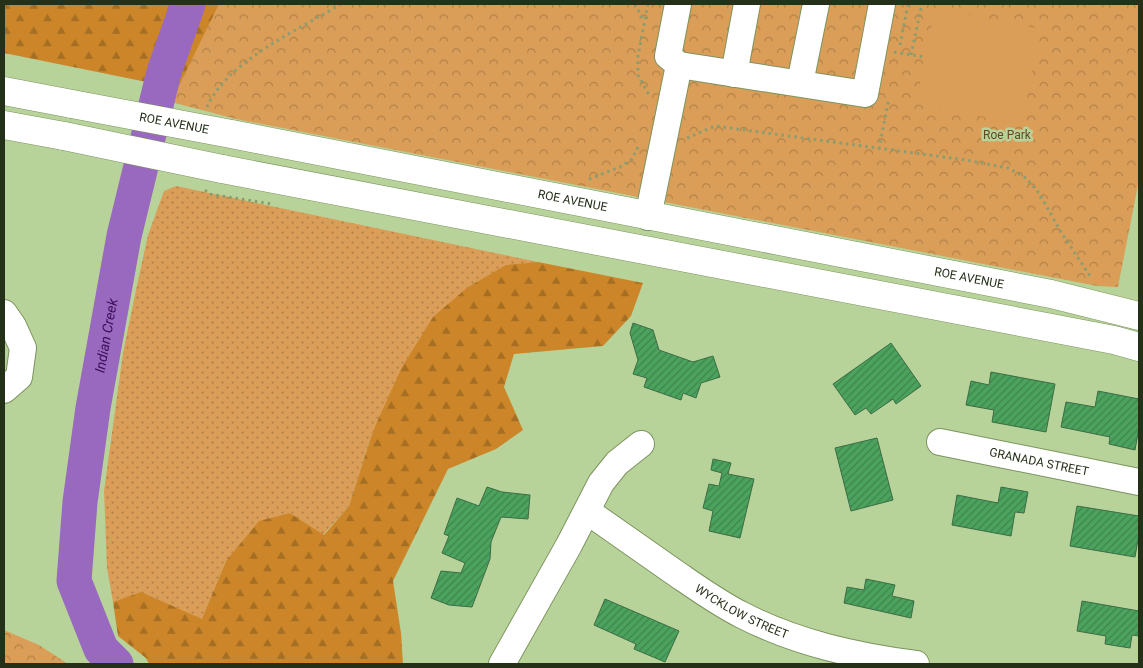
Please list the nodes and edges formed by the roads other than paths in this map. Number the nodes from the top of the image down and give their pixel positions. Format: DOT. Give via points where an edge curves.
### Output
graph roads {
  1 [pos="678,4"];
  2 [pos="746,4"];
  3 [pos="816,4"];
  4 [pos="882,4"];
  5 [pos="679,65"];
  6 [pos="734,74"];
  7 [pos="800,83"];
  8 [pos="4,91"];
  9 [pos="4,125"];
  10 [pos="648,216"];
  11 [pos="634,248"];
  12 [pos="4,313"];
  13 [pos="1139,316"];
  14 [pos="1139,347"];
  15 [pos="4,390"];
  16 [pos="940,442"];
  17 [pos="641,444"];
  18 [pos="1139,482"];
  19 [pos="587,511"];
  20 [pos="502,664"];
  21 [pos="916,664"];
  1 -- 5 [label="street" via="668,56"];
  2 -- 6 [label="street"];
  3 -- 7 [label="street"];
  4 -- 7 [label="street" via="865,94"];
  5 -- 6 [label="street"];
  5 -- 10 [label="street"];
  6 -- 7 [label="street"];
  8 -- 10 [label="main road, ROE AVENUE, bridge"];
  9 -- 11 [label="main road, bridge"];
  10 -- 11 [label="main road"];
  10 -- 13 [label="main road, ROE AVENUE" via="1050,294"];
  11 -- 14 [label="main road"];
  12 -- 15 [label="street" via="23,348 19,376"];
  16 -- 18 [label="street, GRANADA STREET"];
  17 -- 19 [label="street" via="617,463 601,482"];
  19 -- 20 [label="street"];
  19 -- 21 [label="street, WYCKLOW STREET" via="742,615 781,633 824,647"];
}
